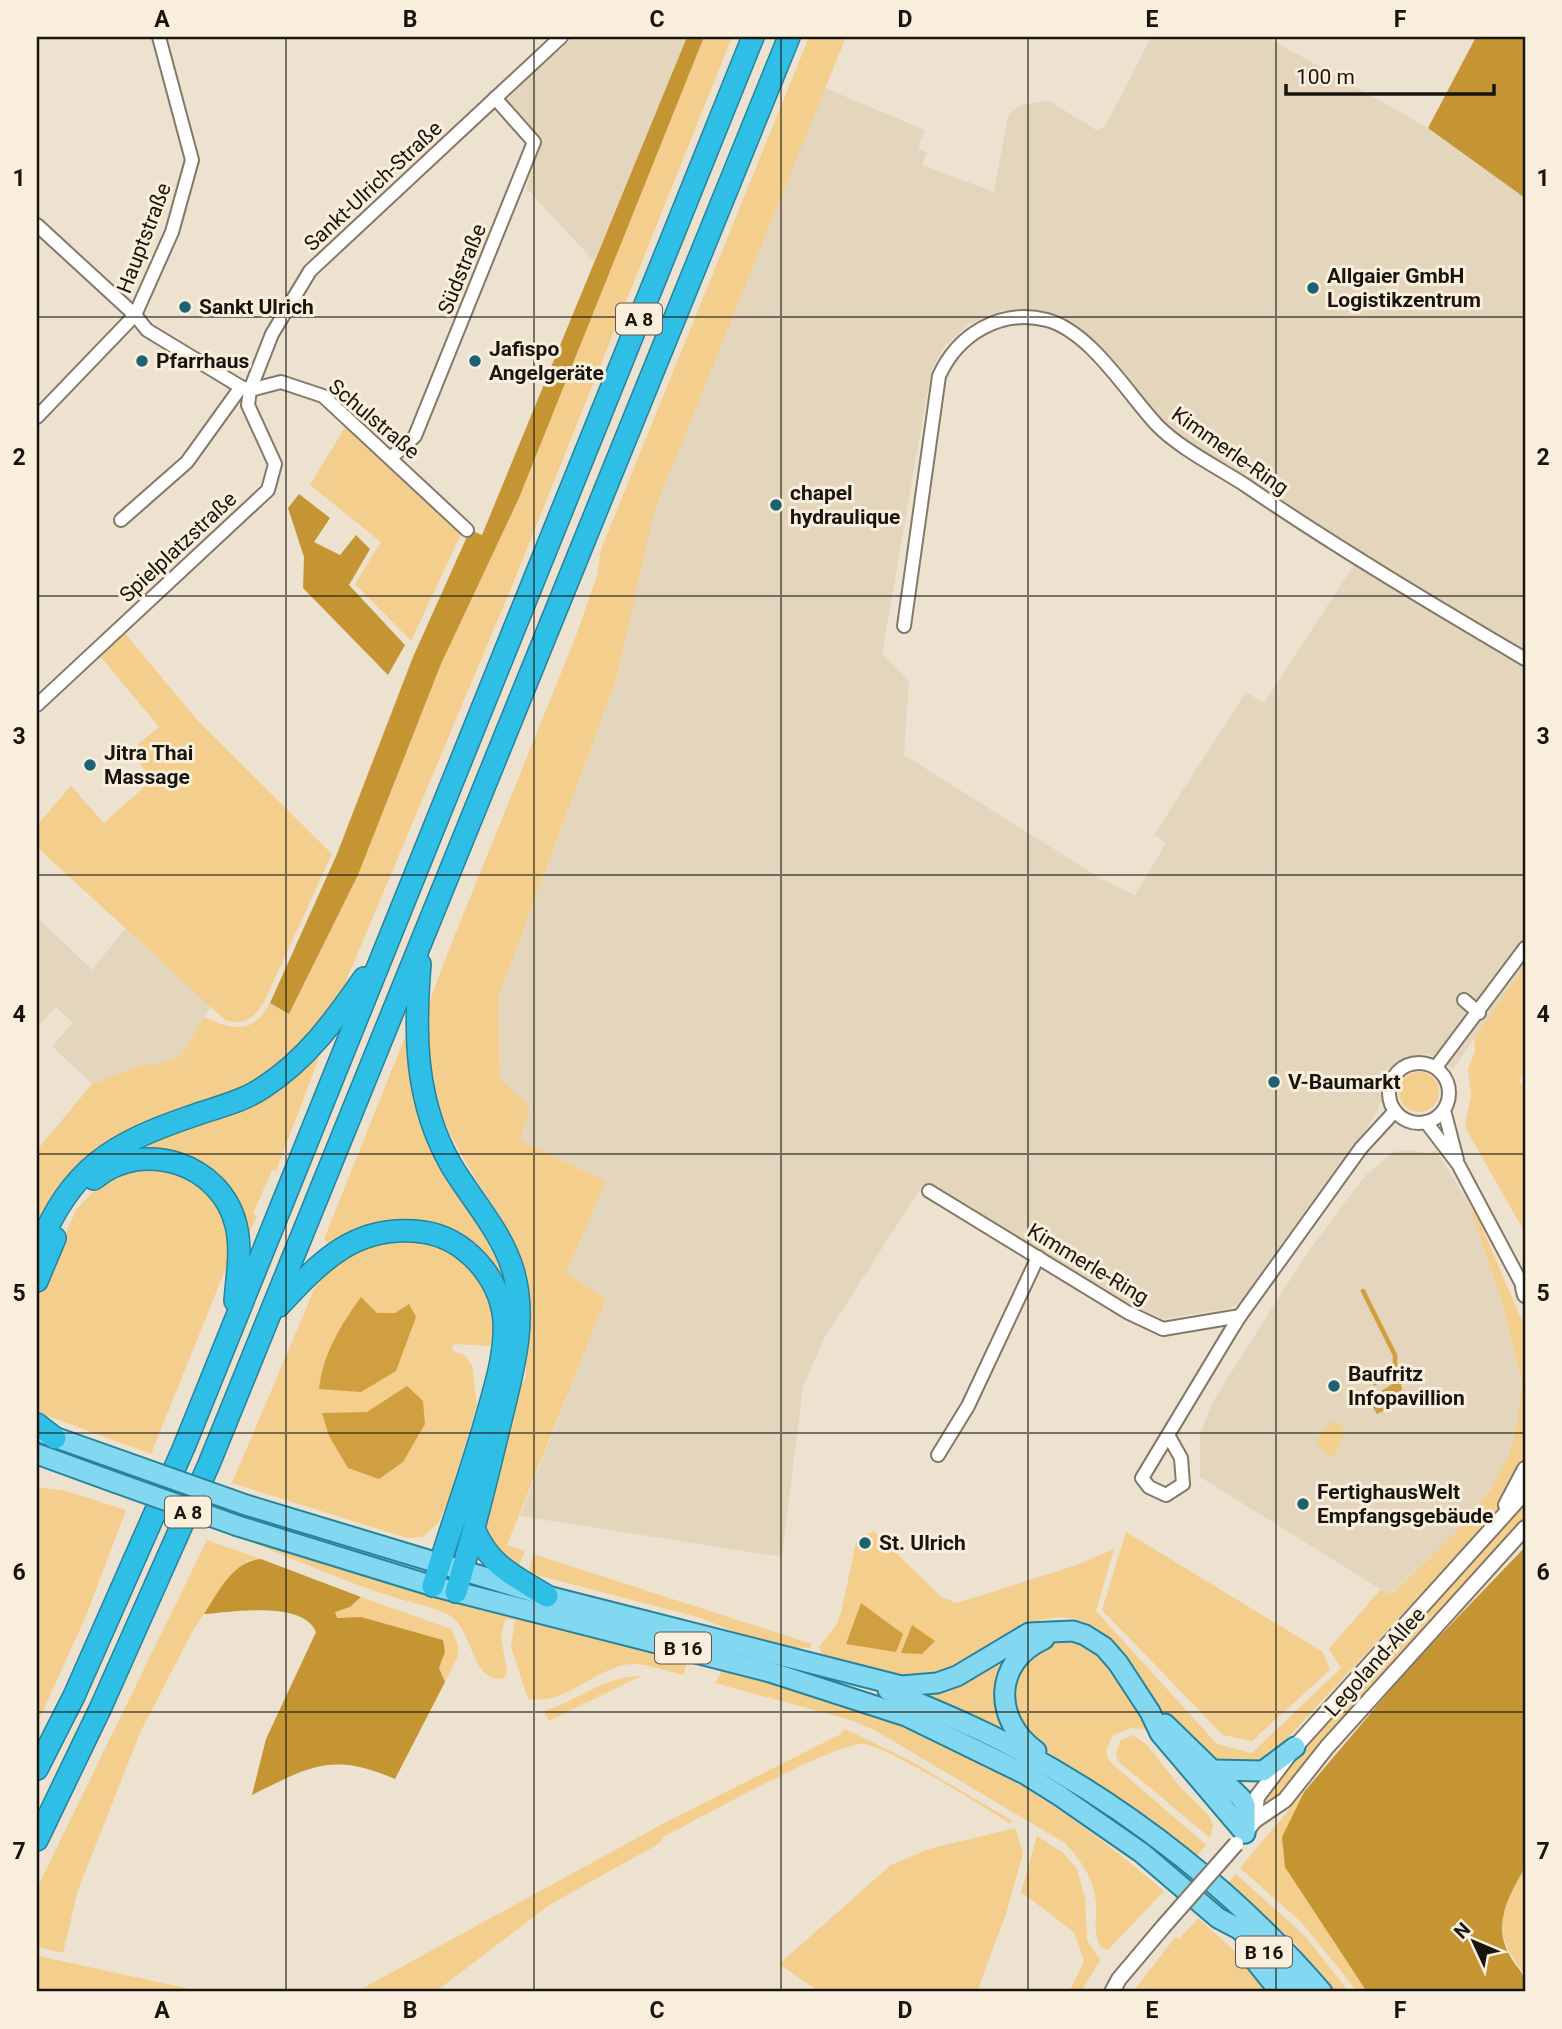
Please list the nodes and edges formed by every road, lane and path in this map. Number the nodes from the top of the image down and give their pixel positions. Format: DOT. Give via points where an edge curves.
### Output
graph roads {
  1 [pos="159,37"];
  2 [pos="561,37"];
  3 [pos="753,37"];
  4 [pos="789,37"];
  5 [pos="495,98"];
  6 [pos="37,225"];
  7 [pos="135,315"];
  8 [pos="245,389"];
  9 [pos="37,417"];
  10 [pos="392,457"];
  11 [pos="121,520"];
  12 [pos="467,530"];
  13 [pos="904,626"];
  14 [pos="1525,659"];
  15 [pos="37,705"];
  16 [pos="422,942"];
  17 [pos="386,946"];
  18 [pos="1525,948"];
  19 [pos="1464,1000"];
  20 [pos="1479,1013"];
  21 [pos="1436,1067"];
  22 [pos="1444,1110"];
  23 [pos="1395,1111"];
  24 [pos="1426,1122"];
  25 [pos="1458,1164"];
  26 [pos="929,1191"];
  27 [pos="37,1251"];
  28 [pos="1038,1257"];
  29 [pos="37,1281"];
  30 [pos="1525,1290"];
  31 [pos="271,1314"];
  32 [pos="1240,1316"];
  33 [pos="234,1320"];
  34 [pos="37,1424"];
  35 [pos="46,1434"];
  36 [pos="1168,1435"];
  37 [pos="37,1454"];
  38 [pos="938,1455"];
  39 [pos="1525,1469"];
  40 [pos="1525,1492"];
  41 [pos="1525,1528"];
  42 [pos="475,1531"];
  43 [pos="1489,1533"];
  44 [pos="439,1566"];
  45 [pos="459,1582"];
  46 [pos="433,1586"];
  47 [pos="547,1597"];
  48 [pos="1060,1631"];
  49 [pos="846,1673"];
  50 [pos="1150,1712"];
  51 [pos="1295,1747"];
  52 [pos="37,1769"];
  53 [pos="1214,1770"];
  54 [pos="1062,1775"];
  55 [pos="1245,1833"];
  56 [pos="37,1840"];
  57 [pos="1218,1918"];
  58 [pos="1112,1992"];
  59 [pos="1280,1992"];
  60 [pos="1305,1992"];
  61 [pos="1322,1992"];
  1 -- 7 [label="street, Hauptstraße" via="192,160 172,232"];
  2 -- 5 [label="street, Sankt-Ulrich-Straße"];
  3 -- 17 [label="highway, A 8"];
  4 -- 16 [label="highway, A 8"];
  5 -- 8 [label="street, Sankt-Ulrich-Straße" via="310,271"];
  5 -- 10 [label="street, Südstraße" via="534,142 415,436"];
  6 -- 7 [label="street"];
  7 -- 8 [label="street" via="147,330"];
  7 -- 9 [label="street, Hauptstraße"];
  8 -- 10 [label="street, Schulstraße" via="281,382 323,396"];
  8 -- 11 [label="street, Sankt-Ulrich-Straße" via="187,462"];
  8 -- 15 [label="street, Spielplatzstraße" via="275,464 268,490"];
  10 -- 12 [label="street, Schulstraße"];
  13 -- 14 [label="street, Kimmerle-Ring" via="939,376 957,346 976,331 999,321 1035,318 1064,327 1082,339 1160,428 1342,551"];
  16 -- 31 [label="highway, A 8"];
  16 -- 42 [label="highway" via="415,1040 425,1103 451,1164 502,1245 518,1295 518,1344"];
  17 -- 27 [label="highway" via="321,1040 295,1064 238,1101 145,1132 103,1156 71,1188"];
  17 -- 33 [label="highway, A 8"];
  18 -- 20 [label="street"];
  19 -- 20 [label="street"];
  20 -- 21 [label="street"];
  21 -- 22 [label="street" via="1450,1092"];
  21 -- 23 [label="street" via="1411,1063 1395,1073 1389,1092"];
  22 -- 24 [label="street"];
  22 -- 25 [label="street"];
  23 -- 24 [label="street" via="1409,1121"];
  23 -- 32 [label="street" via="1361,1148"];
  24 -- 25 [label="street"];
  25 -- 30 [label="street"];
  26 -- 28 [label="street, Kimmerle-Ring"];
  28 -- 32 [label="street, Kimmerle-Ring" via="1163,1329"];
  28 -- 38 [label="street" via="968,1406"];
  29 -- 33 [label="highway" via="74,1201 87,1185 130,1160 160,1159 193,1169 230,1208 239,1248"];
  31 -- 44 [label="highway" via="345,1245 388,1230 430,1233 452,1242 481,1266 500,1300 503,1344 474,1459"];
  31 -- 56 [label="highway, A 8" via="156,1585"];
  32 -- 36 [label="street"];
  33 -- 52 [label="highway, A 8" via="117,1603"];
  34 -- 35 [label="highway"];
  35 -- 44 [label="main road, B 16, bridge" via="246,1505"];
  36 -- 36 [label="street" via="1185,1473 1183,1484 1166,1495 1142,1478"];
  37 -- 46 [label="main road, B 16, bridge" via="238,1526"];
  39 -- 43 [label="street"];
  40 -- 43 [label="street, Legoland-Allee"];
  41 -- 55 [label="street, Legoland-Allee" via="1327,1747 1285,1800"];
  42 -- 45 [label="highway"];
  42 -- 47 [label="highway" via="497,1565"];
  43 -- 51 [label="street, Legoland-Allee"];
  44 -- 45 [label="main road, B 16"];
  44 -- 46 [label="highway"];
  45 -- 46 [label="main road, B 16"];
  45 -- 47 [label="main road, B 16"];
  45 -- 57 [label="main road, B 16" via="856,1697 906,1716 1014,1768 1060,1796 1142,1853"];
  47 -- 49 [label="main road, B 16"];
  48 -- 49 [label="main road" via="1029,1633 937,1684 901,1686"];
  48 -- 50 [label="main road" via="1085,1635 1104,1647"];
  48 -- 54 [label="main road" via="1035,1643 1013,1662 1003,1695 1019,1737"];
  49 -- 54 [label="main road, B 16" via="1018,1749"];
  50 -- 53 [label="main road"];
  50 -- 55 [label="main road" via="1160,1733"];
  51 -- 53 [label="main road" via="1263,1771"];
  51 -- 55 [label="street, Legoland-Allee" via="1257,1797"];
  53 -- 55 [label="main road" via="1242,1799"];
  54 -- 61 [label="main road, B 16" via="1150,1833 1215,1885 1292,1956"];
  55 -- 58 [label="street, bridge"];
  57 -- 59 [label="main road"];
  57 -- 60 [label="main road, B 16" via="1239,1929"];
}
